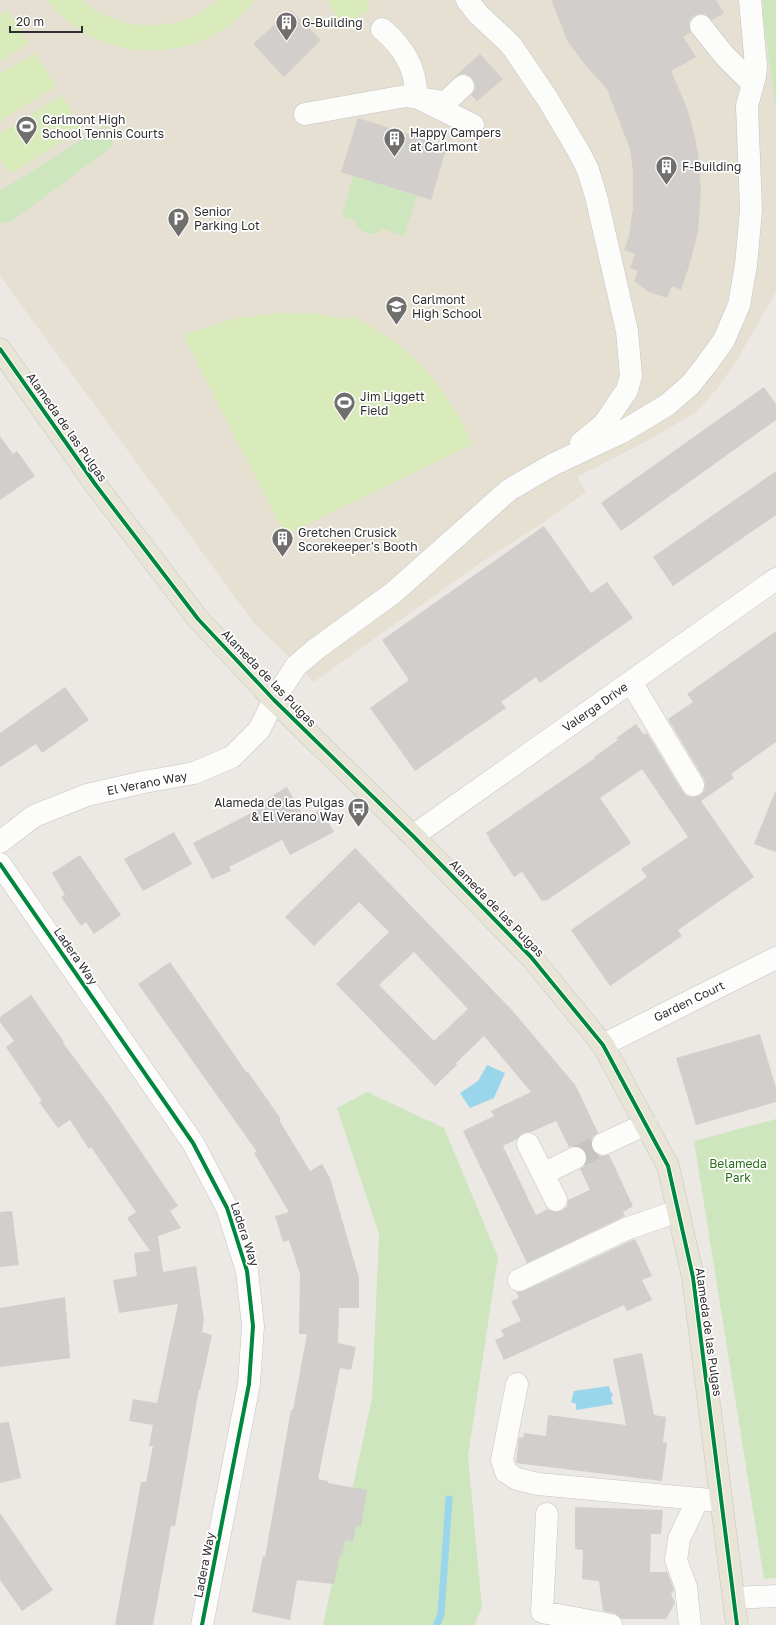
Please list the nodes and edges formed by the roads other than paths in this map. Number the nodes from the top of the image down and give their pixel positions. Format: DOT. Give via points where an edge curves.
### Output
graph roads {
  1 [pos="467,0"];
  2 [pos="750,0"];
  3 [pos="701,26"];
  4 [pos="382,29"];
  5 [pos="752,83"];
  6 [pos="463,86"];
  7 [pos="416,96"];
  8 [pos="305,114"];
  9 [pos="473,125"];
  10 [pos="0,349"];
  11 [pos="552,465"];
  12 [pos="776,578"];
  13 [pos="631,682"];
  14 [pos="274,700"];
  15 [pos="693,785"];
  16 [pos="413,836"];
  17 [pos="0,842"];
  18 [pos="0,864"];
  19 [pos="776,958"];
  20 [pos="603,1045"];
  21 [pos="646,1124"];
  22 [pos="528,1144"];
  23 [pos="603,1144"];
  24 [pos="575,1158"];
  25 [pos="543,1174"];
  26 [pos="556,1200"];
  27 [pos="678,1211"];
  28 [pos="519,1280"];
  29 [pos="517,1384"];
  30 [pos="698,1499"];
  31 [pos="721,1501"];
  32 [pos="547,1514"];
  33 [pos="776,1596"];
  34 [pos="734,1598"];
  35 [pos="202,1625"];
  36 [pos="611,1625"];
  37 [pos="690,1625"];
  38 [pos="737,1625"];
  1 -- 11 [label="street" via="520,57 582,156 596,196 627,331 631,366 628,390 604,424"];
  2 -- 5 [label="street" via="756,66"];
  3 -- 5 [label="street" via="730,62"];
  4 -- 7 [label="street" via="402,50 411,66"];
  5 -- 11 [label="street" via="746,123 751,194 750,229 742,294 730,327 706,365 674,400 618,434"];
  6 -- 7 [label="street" via="443,102"];
  7 -- 8 [label="street"];
  7 -- 9 [label="street"];
  10 -- 14 [label="main road, Alameda de las Pulgas" via="95,484 198,619"];
  11 -- 14 [label="street, El Verano Way" via="509,490 393,593 316,649 296,666"];
  12 -- 13 [label="street, Valerga Drive"];
  13 -- 15 [label="street"];
  13 -- 16 [label="street, Valerga Drive"];
  14 -- 16 [label="main road, Alameda de las Pulgas"];
  14 -- 17 [label="street, El Verano Way" via="259,730 232,757 194,773 87,795 34,816"];
  16 -- 20 [label="main road, Alameda de las Pulgas" via="531,957"];
  18 -- 35 [label="street, Ladera Way" via="193,1143 227,1208 247,1271 252,1326 249,1384"];
  19 -- 20 [label="street, Garden Court"];
  20 -- 21 [label="main road, Alameda de las Pulgas"];
  21 -- 23 [label="street"];
  21 -- 27 [label="main road, Alameda de las Pulgas" via="668,1166"];
  22 -- 25 [label="street"];
  24 -- 25 [label="street"];
  25 -- 26 [label="street"];
  27 -- 28 [label="street" via="626,1229"];
  27 -- 31 [label="main road, Alameda de las Pulgas" via="693,1278"];
  29 -- 30 [label="street" via="502,1460 506,1472 517,1479 538,1484"];
  30 -- 31 [label="street"];
  30 -- 37 [label="street" via="679,1539 676,1560 686,1587"];
  31 -- 34 [label="main road, Alameda de las Pulgas"];
  32 -- 36 [label="street" via="542,1612"];
  33 -- 34 [label="street"];
  34 -- 38 [label="main road, Alameda de las Pulgas"];
}
